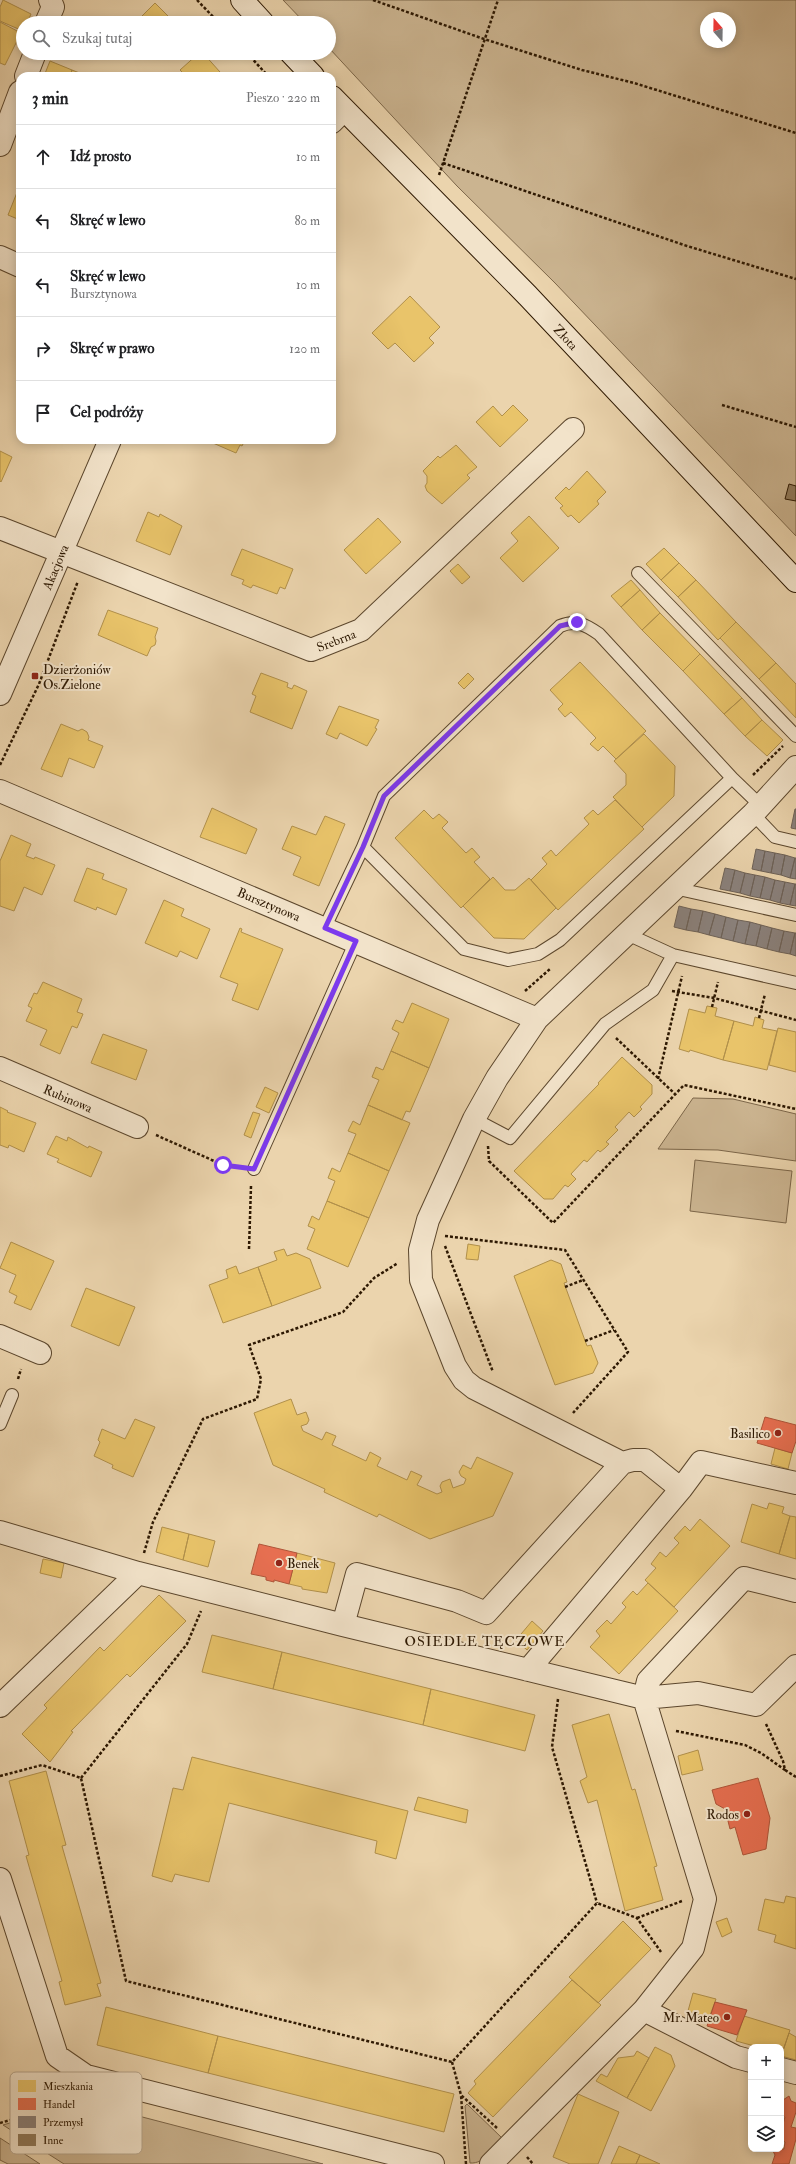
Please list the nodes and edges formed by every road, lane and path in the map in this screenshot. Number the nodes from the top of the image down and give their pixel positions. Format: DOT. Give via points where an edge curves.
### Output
graph roads {
  1 [pos="50,0"];
  2 [pos="197,0"];
  3 [pos="242,0"];
  4 [pos="373,0"];
  5 [pos="498,0"];
  6 [pos="49,16"];
  7 [pos="212,16"];
  8 [pos="257,16"];
  9 [pos="484,39"];
  10 [pos="32,60"];
  11 [pos="253,60"];
  12 [pos="298,60"];
  13 [pos="28,72"];
  14 [pos="264,72"];
  15 [pos="309,72"];
  16 [pos="16,103"];
  17 [pos="336,110"];
  18 [pos="796,133"];
  19 [pos="0,145"];
  20 [pos="443,163"];
  21 [pos="439,176"];
  22 [pos="0,257"];
  23 [pos="16,264"];
  24 [pos="796,279"];
  25 [pos="722,405"];
  26 [pos="796,427"];
  27 [pos="573,429"];
  28 [pos="108,444"];
  29 [pos="0,528"];
  30 [pos="61,552"];
  31 [pos="638,572"];
  32 [pos="80,574"];
  33 [pos="796,581"];
  34 [pos="0,694"];
  35 [pos="795,735"];
  36 [pos="0,765"];
  37 [pos="796,767"];
  38 [pos="732,778"];
  39 [pos="741,787"];
  40 [pos="0,791"];
  41 [pos="757,810"];
  42 [pos="796,842"];
  43 [pos="363,847"];
  44 [pos="674,888"];
  45 [pos="796,915"];
  46 [pos="325,928"];
  47 [pos="627,934"];
  48 [pos="356,941"];
  49 [pos="672,955"];
  50 [pos="686,958"];
  51 [pos="554,965"];
  52 [pos="721,966"];
  53 [pos="769,977"];
  54 [pos="796,983"];
  55 [pos="652,990"];
  56 [pos="678,991"];
  57 [pos="519,994"];
  58 [pos="714,998"];
  59 [pos="712,1007"];
  60 [pos="761,1011"];
  61 [pos="759,1018"];
  62 [pos="537,1019"];
  63 [pos="796,1020"];
  64 [pos="603,1027"];
  65 [pos="0,1068"];
  66 [pos="658,1079"];
  67 [pos="675,1094"];
  68 [pos="796,1109"];
  69 [pos="482,1123"];
  70 [pos="137,1127"];
  71 [pos="254,1169"];
  72 [pos="442,1235"];
  73 [pos="444,1244"];
  74 [pos="249,1249"];
  75 [pos="401,1262"];
  76 [pos="584,1280"];
  77 [pos="565,1288"];
  78 [pos="614,1330"];
  79 [pos="0,1336"];
  80 [pos="585,1341"];
  81 [pos="34,1351"];
  82 [pos="493,1373"];
  83 [pos="12,1395"];
  84 [pos="570,1416"];
  85 [pos="0,1424"];
  86 [pos="622,1463"];
  87 [pos="796,1483"];
  88 [pos="681,1489"];
  89 [pos="0,1532"];
  90 [pos="138,1573"];
  91 [pos="210,1591"];
  92 [pos="796,1591"];
  93 [pos="343,1625"];
  94 [pos="796,1666"];
  95 [pos="528,1670"];
  96 [pos="561,1678"];
  97 [pos="644,1698"];
  98 [pos="0,1706"];
  99 [pos="756,1706"];
  100 [pos="652,1726"];
  101 [pos="785,1770"];
  102 [pos="0,1776"];
  103 [pos="796,1777"];
  104 [pos="81,1778"];
  105 [pos="0,1879"];
  106 [pos="597,1903"];
  107 [pos="667,1906"];
  108 [pos="637,1918"];
  109 [pos="656,1947"];
  110 [pos="644,2010"];
  111 [pos="748,2060"];
  112 [pos="452,2062"];
  113 [pos="784,2070"];
  114 [pos="80,2072"];
  115 [pos="796,2073"];
  116 [pos="142,2090"];
  117 [pos="461,2095"];
  118 [pos="10,2120"];
  119 [pos="0,2123"];
  120 [pos="514,2141"];
  121 [pos="433,2164"];
  122 [pos="466,2164"];
  123 [pos="491,2164"];
  1 -- 6 [label="street" via="53,7"];
  2 -- 7 [label="path"];
  3 -- 8 [label="street"];
  4 -- 9 [label="path"];
  5 -- 9 [label="path"];
  9 -- 18 [label="path"];
  9 -- 20 [label="path"];
  10 -- 13 [label="street"];
  11 -- 14 [label="path"];
  12 -- 15 [label="street"];
  16 -- 19 [label="street"];
  17 -- 33 [label="street, Złota" via="528,296"];
  20 -- 21 [label="path"];
  20 -- 24 [label="path" via="687,246"];
  22 -- 23 [label="street"];
  25 -- 26 [label="path"];
  27 -- 30 [label="street, Srebrna" via="361,630 310,650"];
  28 -- 30 [label="street, Akacjowa"];
  29 -- 30 [label="street, Srebrna"];
  30 -- 34 [label="street, Akacjowa"];
  31 -- 35 [label="lane"];
  32 -- 36 [label="path" via="39,684"];
  35 -- 39 [label="path"];
  37 -- 41 [label="street"];
  38 -- 39 [label="lane"];
  38 -- 43 [label="lane" via="560,940 538,954 508,960 464,949"];
  38 -- 43 [label="lane" via="599,634 577,622 568,623 560,626 384,796"];
  39 -- 41 [label="lane"];
  40 -- 46 [label="street, Bursztynowa"];
  41 -- 42 [label="lane" via="775,837"];
  41 -- 44 [label="street"];
  43 -- 46 [label="lane"];
  44 -- 45 [label="lane"];
  44 -- 47 [label="street"];
  46 -- 48 [label="street, Bursztynowa"];
  47 -- 49 [label="lane"];
  47 -- 62 [label="street"];
  48 -- 62 [label="street, Bursztynowa"];
  48 -- 71 [label="lane"];
  49 -- 50 [label="lane"];
  49 -- 55 [label="lane"];
  50 -- 52 [label="lane"];
  50 -- 56 [label="path"];
  51 -- 57 [label="path"];
  52 -- 53 [label="lane"];
  52 -- 58 [label="path"];
  53 -- 54 [label="lane"];
  53 -- 60 [label="path"];
  55 -- 56 [label="path"];
  55 -- 64 [label="lane"];
  56 -- 58 [label="path"];
  56 -- 66 [label="path"];
  58 -- 59 [label="path"];
  58 -- 60 [label="path"];
  60 -- 61 [label="path"];
  60 -- 63 [label="path"];
  62 -- 69 [label="street" via="496,1078"];
  64 -- 66 [label="path"];
  64 -- 69 [label="lane" via="510,1138"];
  65 -- 70 [label="street, Rubinowa"];
  66 -- 67 [label="path"];
  67 -- 68 [label="path" via="684,1085"];
  67 -- 69 [label="path" via="553,1223 489,1161 488,1141"];
  69 -- 86 [label="street" via="428,1220 420,1250 421,1280 455,1366 464,1380 474,1388"];
  70 -- 71 [label="path" via="223,1165"];
  71 -- 74 [label="path" via="251,1179"];
  72 -- 76 [label="path" via="565,1250"];
  73 -- 82 [label="path"];
  75 -- 90 [label="path" via="374,1278 343,1312 249,1345 261,1379 257,1399 203,1419 152,1522"];
  76 -- 77 [label="path"];
  76 -- 78 [label="path"];
  78 -- 80 [label="path"];
  78 -- 84 [label="path" via="628,1352"];
  79 -- 81 [label="street"];
  81 -- 83 [label="path"];
  83 -- 85 [label="lane"];
  86 -- 88 [label="street" via="646,1460"];
  86 -- 93 [label="street" via="486,1613 457,1601 357,1574"];
  87 -- 88 [label="street" via="701,1462"];
  88 -- 95 [label="street"];
  89 -- 90 [label="street"];
  90 -- 91 [label="street"];
  90 -- 98 [label="street"];
  91 -- 93 [label="street"];
  91 -- 104 [label="path" via="187,1644"];
  92 -- 97 [label="street" via="744,1578 648,1681"];
  93 -- 95 [label="street"];
  94 -- 99 [label="street"];
  95 -- 96 [label="street"];
  96 -- 97 [label="street"];
  96 -- 106 [label="path" via="552,1747"];
  97 -- 99 [label="street" via="698,1693"];
  97 -- 100 [label="street"];
  99 -- 101 [label="path"];
  100 -- 101 [label="path" via="745,1745 762,1753"];
  100 -- 110 [label="street" via="705,1899 693,1948"];
  101 -- 103 [label="path"];
  102 -- 104 [label="path" via="42,1765"];
  104 -- 112 [label="path" via="126,1981"];
  105 -- 114 [label="street" via="49,2037 57,2056"];
  106 -- 108 [label="path"];
  106 -- 112 [label="path"];
  107 -- 108 [label="path"];
  108 -- 109 [label="path"];
  110 -- 111 [label="street" via="736,2057"];
  110 -- 120 [label="street"];
  112 -- 117 [label="path"];
  113 -- 115 [label="street"];
  116 -- 121 [label="street"];
  117 -- 120 [label="path" via="506,2137"];
  117 -- 122 [label="path"];
  118 -- 119 [label="path"];
  120 -- 123 [label="street"];
}
